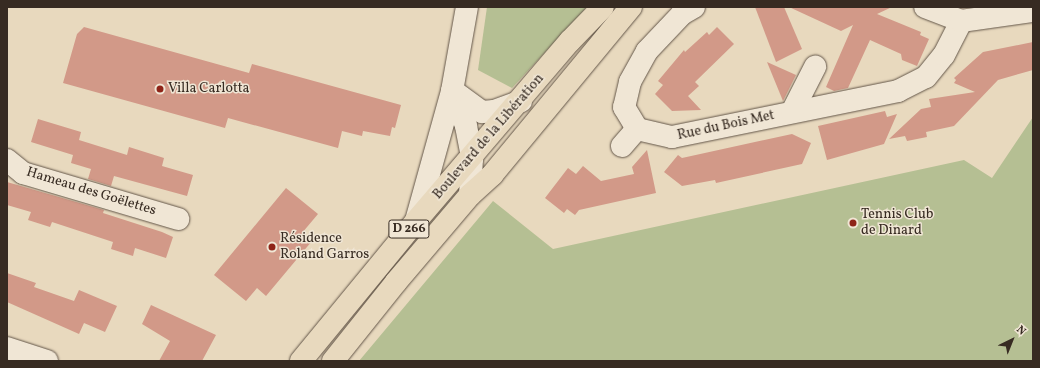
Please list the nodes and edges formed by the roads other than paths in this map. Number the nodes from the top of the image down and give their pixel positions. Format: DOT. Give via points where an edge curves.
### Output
graph roads {
  1 [pos="467,7"];
  2 [pos="602,7"];
  3 [pos="631,7"];
  4 [pos="694,7"];
  5 [pos="925,7"];
  6 [pos="1033,11"];
  7 [pos="961,21"];
  8 [pos="815,67"];
  9 [pos="452,91"];
  10 [pos="521,101"];
  11 [pos="792,112"];
  12 [pos="637,129"];
  13 [pos="622,146"];
  14 [pos="472,158"];
  15 [pos="7,160"];
  16 [pos="470,195"];
  17 [pos="178,219"];
  18 [pos="416,221"];
  19 [pos="7,348"];
  20 [pos="47,361"];
  21 [pos="301,361"];
  22 [pos="333,361"];
  1 -- 9 [label="street"];
  2 -- 10 [label="main road, Boulevard de la Libération / D 266" via="570,41"];
  3 -- 16 [label="main road, Boulevard de la Libération / D 266" via="492,175"];
  4 -- 12 [label="street" via="682,14 647,51 630,82 624,107"];
  5 -- 7 [label="street"];
  6 -- 7 [label="street"];
  7 -- 11 [label="street, Rue du Bois Met" via="944,55 926,77 898,91"];
  8 -- 11 [label="street, Rue du Bois Met"];
  9 -- 10 [label="street" via="482,112 494,111"];
  9 -- 14 [label="street" via="466,126"];
  9 -- 18 [label="street"];
  10 -- 14 [label="main road, Boulevard de la Libération / D 266"];
  11 -- 12 [label="street, Rue du Bois Met" via="672,137"];
  12 -- 13 [label="street"];
  14 -- 16 [label="street"];
  14 -- 18 [label="main road, Boulevard de la Libération / D 266"];
  15 -- 17 [label="street, Hameau des Goëlettes" via="23,173"];
  16 -- 22 [label="main road, Boulevard de la Libération / D 266"];
  18 -- 21 [label="main road, Boulevard de la Libération / D 266"];
  19 -- 20 [label="street"];
}
